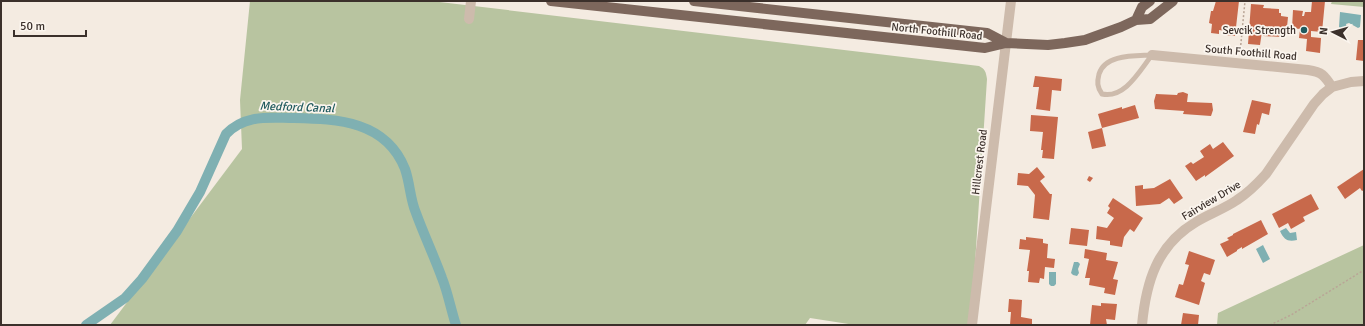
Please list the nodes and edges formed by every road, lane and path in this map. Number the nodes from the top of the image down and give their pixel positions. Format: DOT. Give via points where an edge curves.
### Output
graph roads {
  1 [pos="471,1"];
  2 [pos="551,1"];
  3 [pos="694,1"];
  4 [pos="1010,1"];
  5 [pos="1150,1"];
  6 [pos="1172,1"];
  7 [pos="1245,1"];
  8 [pos="469,19"];
  9 [pos="1136,20"];
  10 [pos="1006,43"];
  11 [pos="1152,55"];
  12 [pos="1239,63"];
  13 [pos="1364,81"];
  14 [pos="1332,87"];
  15 [pos="1364,270"];
  16 [pos="972,325"];
  17 [pos="1142,325"];
  18 [pos="1270,325"];
  1 -- 8 [label="street"];
  2 -- 10 [label="main road, North Foothill Road" via="986,48"];
  3 -- 10 [label="main road, North Foothill Road" via="987,33"];
  4 -- 10 [label="street, Hillcrest Road"];
  5 -- 9 [label="main road" via="1142,7"];
  6 -- 9 [label="main road" via="1150,19"];
  7 -- 12 [label="path"];
  9 -- 10 [label="main road" via="1075,42 1037,45"];
  10 -- 16 [label="street, Hillcrest Road"];
  11 -- 11 [label="lane" via="1109,60 1100,68 1097,79 1102,94 1117,94 1124,89"];
  11 -- 12 [label="street, South Foothill Road"];
  12 -- 14 [label="street, South Foothill Road" via="1319,72"];
  13 -- 14 [label="street"];
  14 -- 17 [label="street, Fairview Drive" via="1314,104 1258,184 1236,201 1186,228 1160,255 1149,282"];
  15 -- 18 [label="path"];
}
